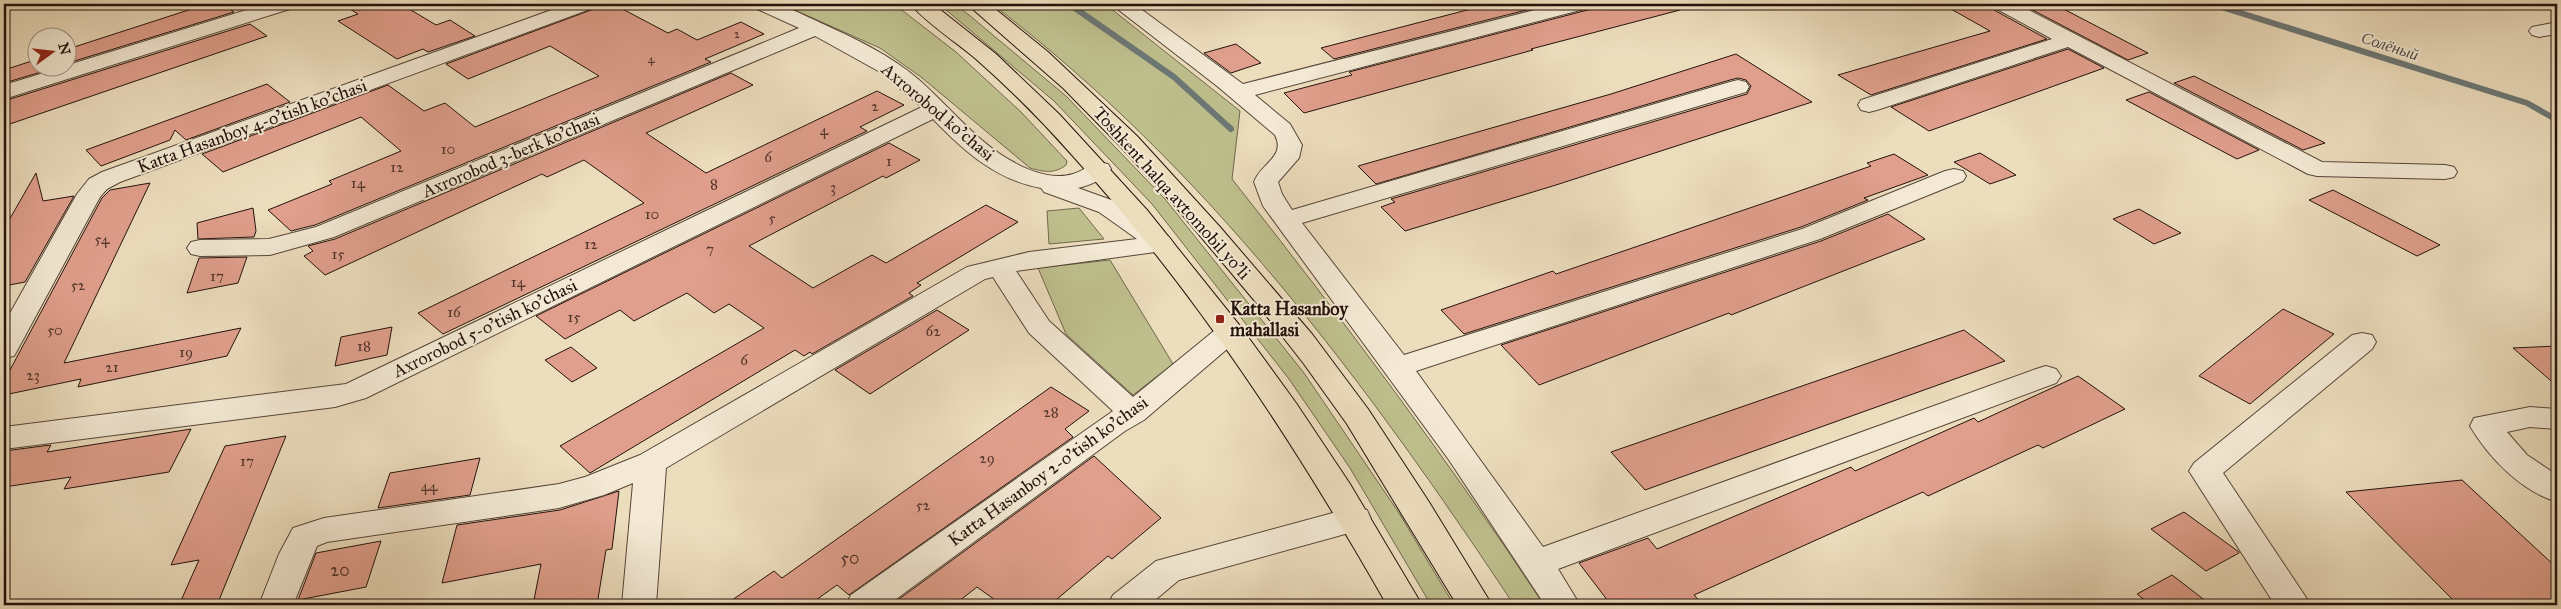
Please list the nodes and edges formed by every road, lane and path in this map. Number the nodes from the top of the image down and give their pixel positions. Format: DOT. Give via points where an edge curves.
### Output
graph roads {
  1 [pos="286,4"];
  2 [pos="586,4"];
  3 [pos="762,4"];
  4 [pos="921,4"];
  5 [pos="977,4"];
  6 [pos="1120,4"];
  7 [pos="1581,4"];
  8 [pos="2002,4"];
  9 [pos="815,28"];
  10 [pos="2072,39"];
  11 [pos="1738,87"];
  12 [pos="4,92"];
  13 [pos="1240,92"];
  14 [pos="1869,106"];
  15 [pos="934,110"];
  16 [pos="1099,169"];
  17 [pos="2444,172"];
  18 [pos="1954,176"];
  19 [pos="1034,181"];
  20 [pos="1286,220"];
  21 [pos="1161,244"];
  22 [pos="200,248"];
  23 [pos="1000,267"];
  24 [pos="1230,332"];
  25 [pos="2362,342"];
  26 [pos="4,349"];
  27 [pos="1398,367"];
  28 [pos="2046,376"];
  29 [pos="1133,413"];
  30 [pos="2557,418"];
  31 [pos="4,438"];
  32 [pos="651,463"];
  33 [pos="2557,490"];
  34 [pos="1355,519"];
  35 [pos="1536,563"];
  36 [pos="276,605"];
  37 [pos="638,605"];
  38 [pos="862,605"];
  39 [pos="1126,605"];
  40 [pos="1405,605"];
  41 [pos="1475,605"];
  42 [pos="1563,605"];
  43 [pos="2294,605"];
  1 -- 12 [label="street"];
  2 -- 26 [label="street, Katta Hasanboy 4-o'tish ko'chasi" via="98,184 89,194"];
  3 -- 9 [label="street, Axrorobod ko'chasi"];
  4 -- 16 [label="highway" via="1010,77"];
  5 -- 41 [label="highway, Toshkent halqa avtomobil yo'li" via="1041,55 1119,130 1236,262 1352,410"];
  6 -- 13 [label="street"];
  7 -- 13 [label="street"];
  8 -- 10 [label="street"];
  9 -- 15 [label="street, Axrorobod ko'chasi" via="889,68"];
  9 -- 22 [label="street, Axrorobod 3-berk ko'chasi" via="325,232 270,247"];
  10 -- 14 [label="street"];
  10 -- 17 [label="street" via="2317,168"];
  11 -- 20 [label="street"];
  13 -- 20 [label="street" via="1288,137 1290,150 1287,158 1266,182"];
  15 -- 19 [label="street, Axrorobod ko'chasi" via="978,148 1012,172"];
  15 -- 31 [label="street, Axrorobod 5-o'tish ko'chasi" via="356,391 335,397"];
  16 -- 19 [label="street, Axrorobod ko'chasi" via="1074,182"];
  16 -- 21 [label="highway"];
  18 -- 27 [label="street" via="1811,234"];
  19 -- 21 [label="street, Axrorobod ko'chasi" via="1108,208"];
  20 -- 27 [label="street"];
  21 -- 23 [label="street" via="1029,260"];
  21 -- 24 [label="highway"];
  23 -- 29 [label="street" via="1039,327"];
  23 -- 32 [label="street" via="976,273"];
  24 -- 29 [label="street, Katta Hasanboy 2-o'tish ko'chasi"];
  24 -- 34 [label="highway" via="1288,414"];
  25 -- 43 [label="street" via="2205,471"];
  27 -- 35 [label="street"];
  28 -- 35 [label="street"];
  29 -- 38 [label="street, Katta Hasanboy 2-o'tish ko'chasi"];
  30 -- 33 [label="street" via="2530,417 2485,426 2516,463"];
  32 -- 36 [label="street" via="593,487 559,496 324,530 305,537"];
  32 -- 37 [label="street"];
  34 -- 39 [label="street" via="1168,570"];
  34 -- 40 [label="highway"];
  35 -- 42 [label="street"];
}
